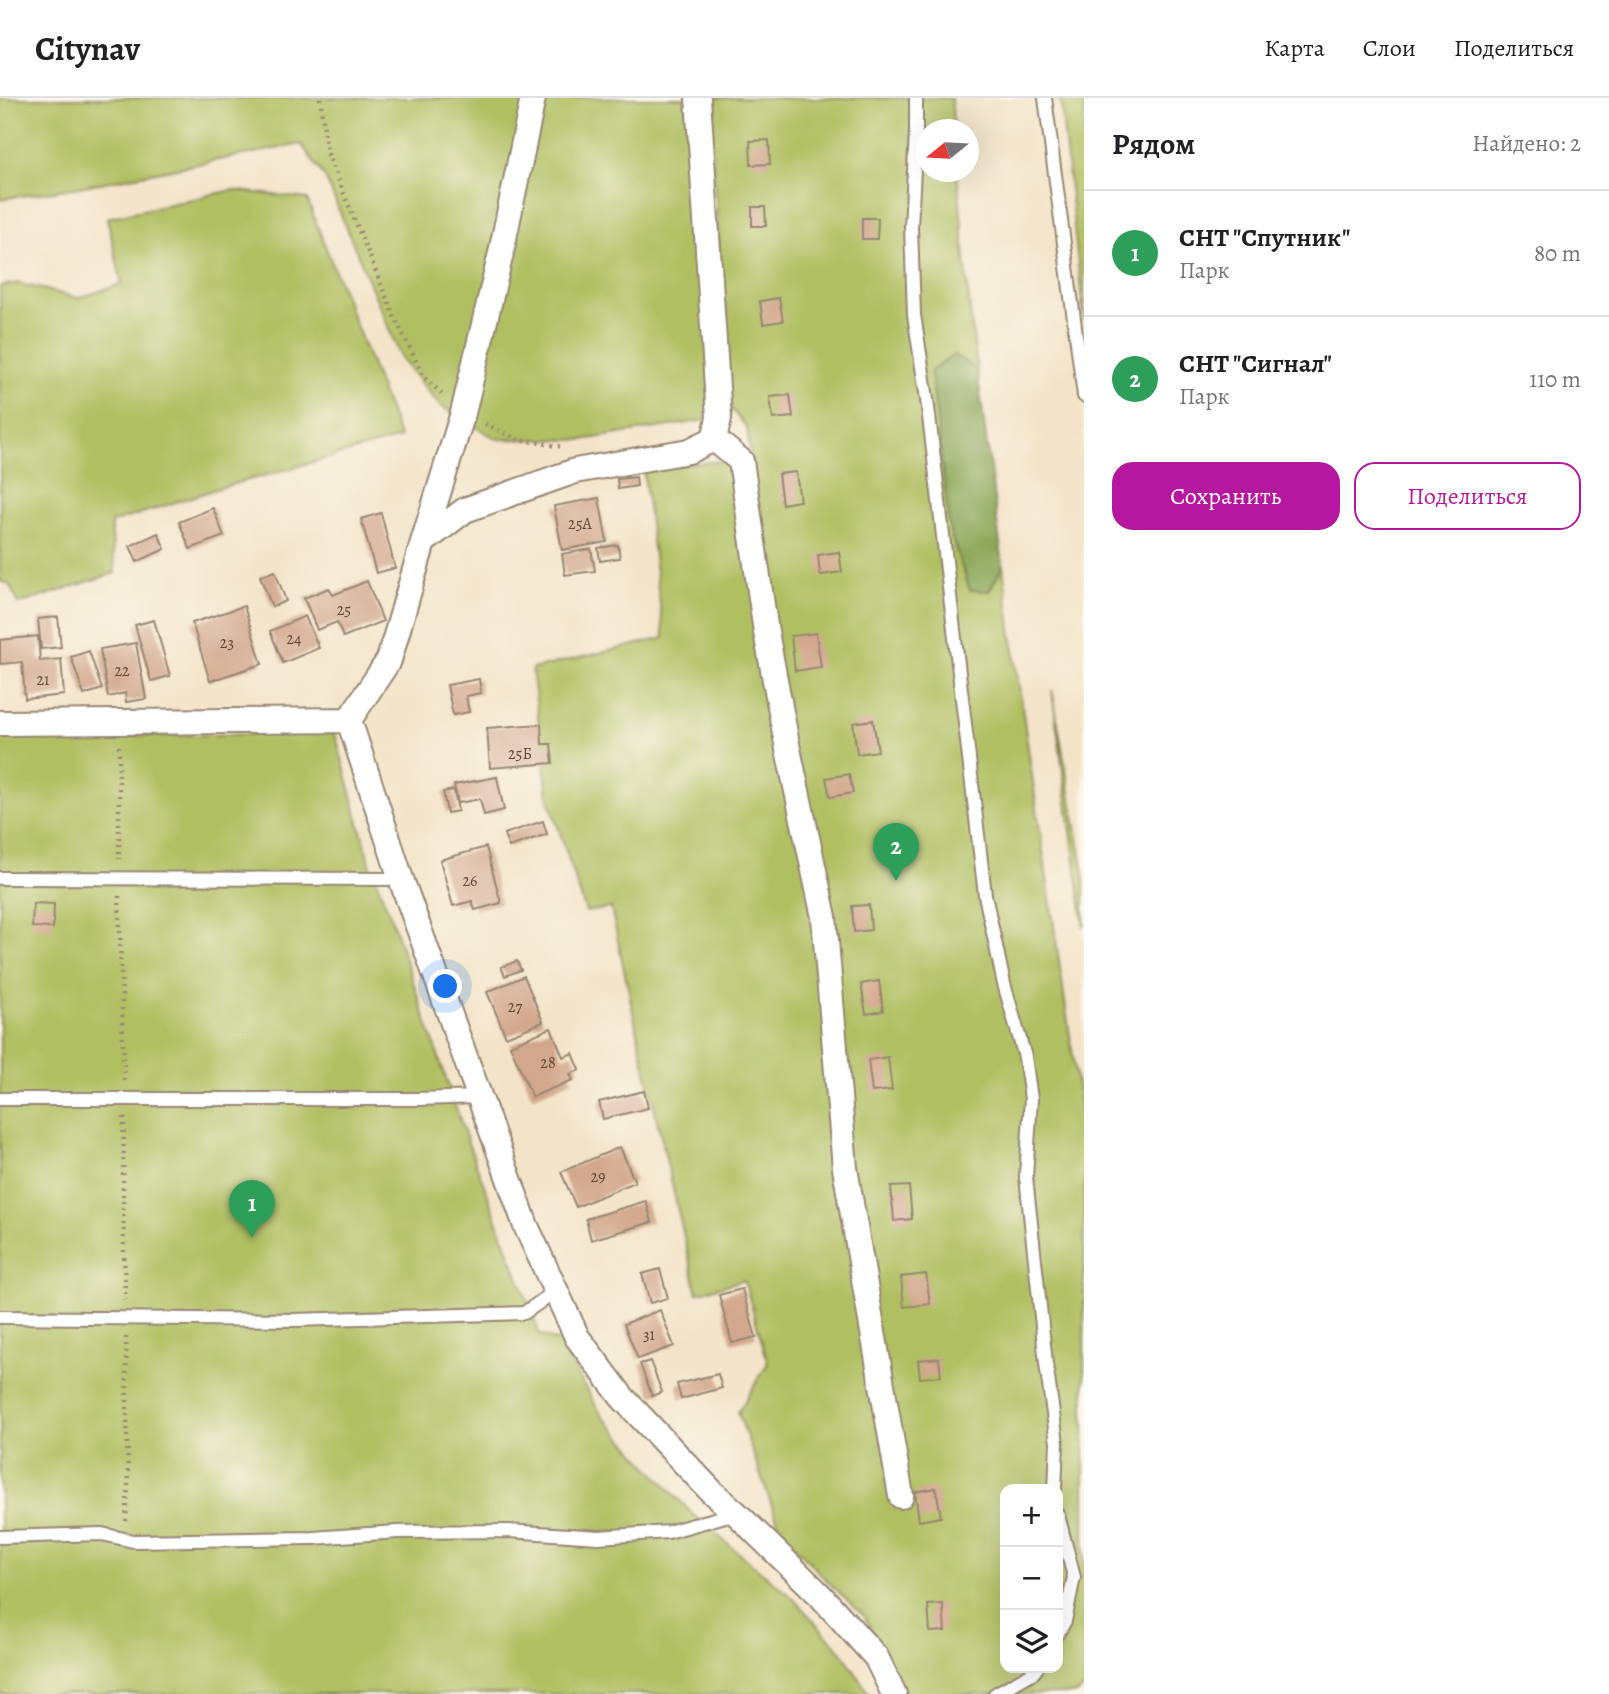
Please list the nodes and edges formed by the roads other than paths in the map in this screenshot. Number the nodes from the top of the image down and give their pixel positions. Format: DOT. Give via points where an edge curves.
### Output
graph roads {
  1 [pos="533,98"];
  2 [pos="698,98"];
  3 [pos="916,98"];
  4 [pos="1045,98"];
  5 [pos="1084,396"];
  6 [pos="714,439"];
  7 [pos="423,542"];
  8 [pos="349,720"];
  9 [pos="0,723"];
  10 [pos="0,878"];
  11 [pos="401,879"];
  12 [pos="479,1097"];
  13 [pos="0,1099"];
  14 [pos="556,1291"];
  15 [pos="0,1317"];
  16 [pos="1055,1484"];
  17 [pos="901,1496"];
  18 [pos="736,1513"];
  19 [pos="1063,1534"];
  20 [pos="0,1537"];
  21 [pos="1063,1624"];
  22 [pos="1032,1673"];
  23 [pos="894,1694"];
  24 [pos="995,1694"];
  1 -- 7 [label="street" via="463,414"];
  2 -- 6 [label="street" via="719,418"];
  3 -- 16 [label="lane" via="911,227 914,315 985,895 1031,1099 1026,1177 1057,1443"];
  4 -- 5 [label="lane"];
  6 -- 7 [label="street" via="689,451 575,471 477,505"];
  6 -- 17 [label="street" via="741,461 766,632 824,917 845,1168"];
  7 -- 8 [label="street" via="389,660"];
  8 -- 9 [label="street"];
  8 -- 11 [label="street"];
  10 -- 11 [label="lane"];
  11 -- 12 [label="street"];
  12 -- 13 [label="lane"];
  12 -- 14 [label="street" via="526,1226"];
  14 -- 15 [label="lane" via="524,1313 294,1320"];
  14 -- 18 [label="street" via="577,1337 622,1397"];
  18 -- 20 [label="lane" via="668,1532 599,1537 494,1531 133,1541 102,1534"];
  18 -- 23 [label="street" via="876,1657"];
  19 -- 21 [label="lane" via="1074,1577"];
  22 -- 24 [label="lane"];
}
